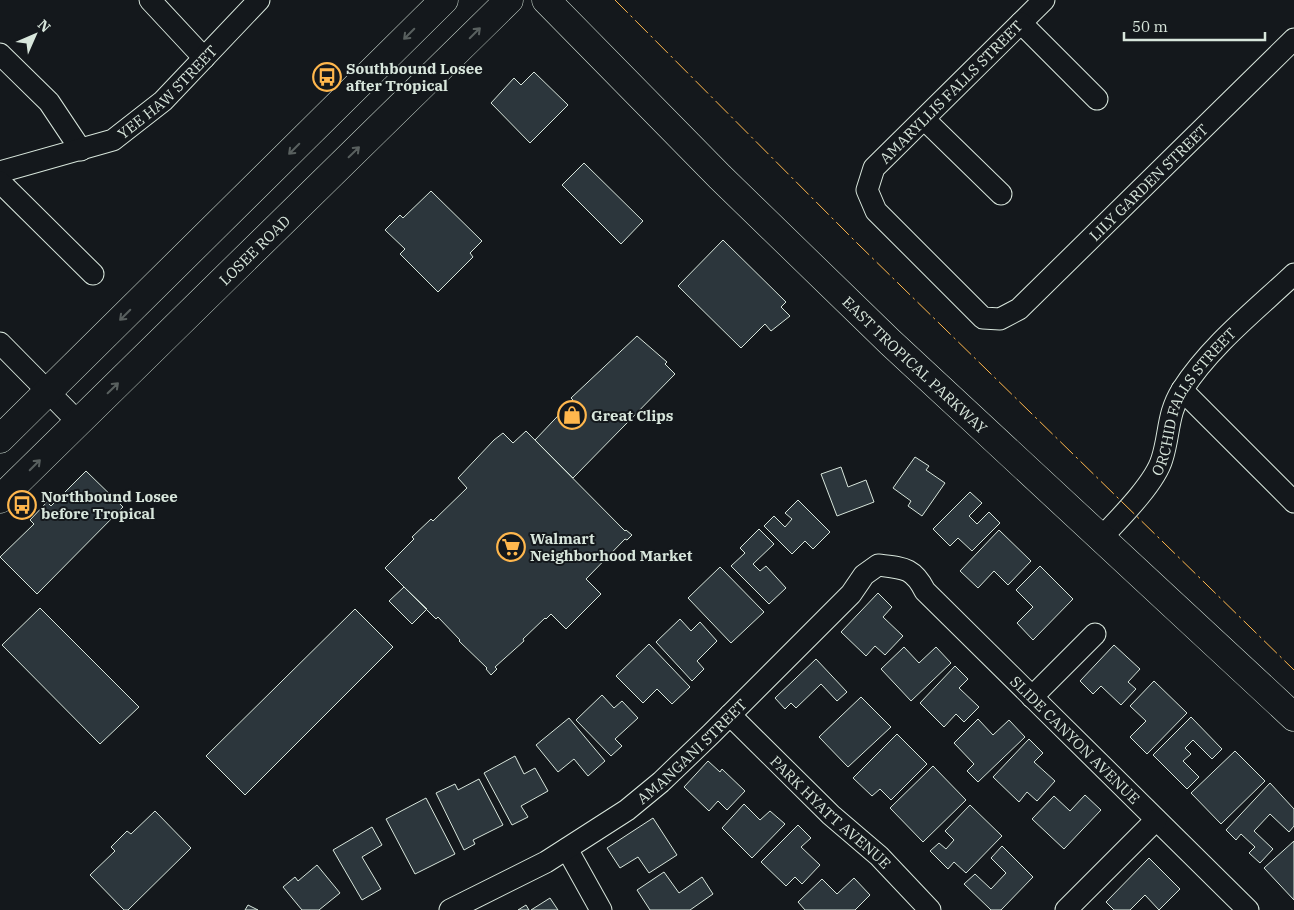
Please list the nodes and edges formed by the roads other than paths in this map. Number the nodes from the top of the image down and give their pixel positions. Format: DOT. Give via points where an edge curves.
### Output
graph roads {
  1 [pos="150,0"];
  2 [pos="259,0"];
  3 [pos="444,0"];
  4 [pos="509,0"];
  5 [pos="546,0"];
  6 [pos="1044,0"];
  7 [pos="1021,23"];
  8 [pos="1294,39"];
  9 [pos="0,54"];
  10 [pos="204,58"];
  11 [pos="1097,99"];
  12 [pos="924,119"];
  13 [pos="81,150"];
  14 [pos="0,172"];
  15 [pos="0,182"];
  16 [pos="868,190"];
  17 [pos="1000,194"];
  18 [pos="93,274"];
  19 [pos="1294,274"];
  20 [pos="0,343"];
  21 [pos="1182,390"];
  22 [pos="48,391"];
  23 [pos="78,422"];
  24 [pos="0,439"];
  25 [pos="0,499"];
  26 [pos="1294,502"];
  27 [pos="1102,537"];
  28 [pos="904,568"];
  29 [pos="1095,634"];
  30 [pos="1032,697"];
  31 [pos="730,715"];
  32 [pos="1294,717"];
  33 [pos="1156,820"];
  34 [pos="567,849"];
  35 [pos="450,910"];
  36 [pos="601,910"];
  37 [pos="930,910"];
  38 [pos="1066,910"];
  39 [pos="1248,910"];
  1 -- 10 [label="street"];
  2 -- 10 [label="street, YEE HAW STREET"];
  3 -- 22 [label="main road, one-way"];
  23 -- 4 [label="main road, LOSEE ROAD, one-way"];
  5 -- 27 [label="main road, EAST TROPICAL PARKWAY" via="720,177 876,328"];
  6 -- 7 [label="street, AMARYLLIS FALLS STREET"];
  7 -- 11 [label="street"];
  7 -- 12 [label="street, AMARYLLIS FALLS STREET"];
  8 -- 16 [label="street, LILY GARDEN STREET" via="1019,309 1000,319 983,318 876,211"];
  9 -- 13 [label="street" via="48,102"];
  10 -- 13 [label="street, YEE HAW STREET" via="163,101 113,140"];
  12 -- 16 [label="street, AMARYLLIS FALLS STREET" via="874,168"];
  12 -- 17 [label="street"];
  13 -- 14 [label="street, YEE HAW STREET"];
  15 -- 18 [label="street"];
  19 -- 21 [label="street, ORCHID FALLS STREET" via="1213,351"];
  20 -- 22 [label="street"];
  21 -- 26 [label="street"];
  21 -- 27 [label="street, ORCHID FALLS STREET" via="1168,420 1162,460 1140,496"];
  22 -- 23 [label="street"];
  22 -- 24 [label="main road"];
  25 -- 23 [label="main road, LOSEE ROAD, one-way"];
  27 -- 32 [label="main road, EAST TROPICAL PARKWAY"];
  28 -- 30 [label="street, SLIDE CANYON AVENUE" via="920,579 925,591"];
  28 -- 31 [label="street, AMANGANI STREET" via="878,565 864,575 851,594"];
  29 -- 30 [label="street"];
  30 -- 33 [label="street, SLIDE CANYON AVENUE"];
  31 -- 34 [label="street, AMANGANI STREET" via="627,810"];
  31 -- 37 [label="street, PARK HYATT AVENUE" via="831,815 879,856"];
  33 -- 38 [label="street"];
  33 -- 39 [label="street, SLIDE CANYON AVENUE"];
  34 -- 35 [label="street, AMANGANI STREET"];
  34 -- 36 [label="street"];
}
